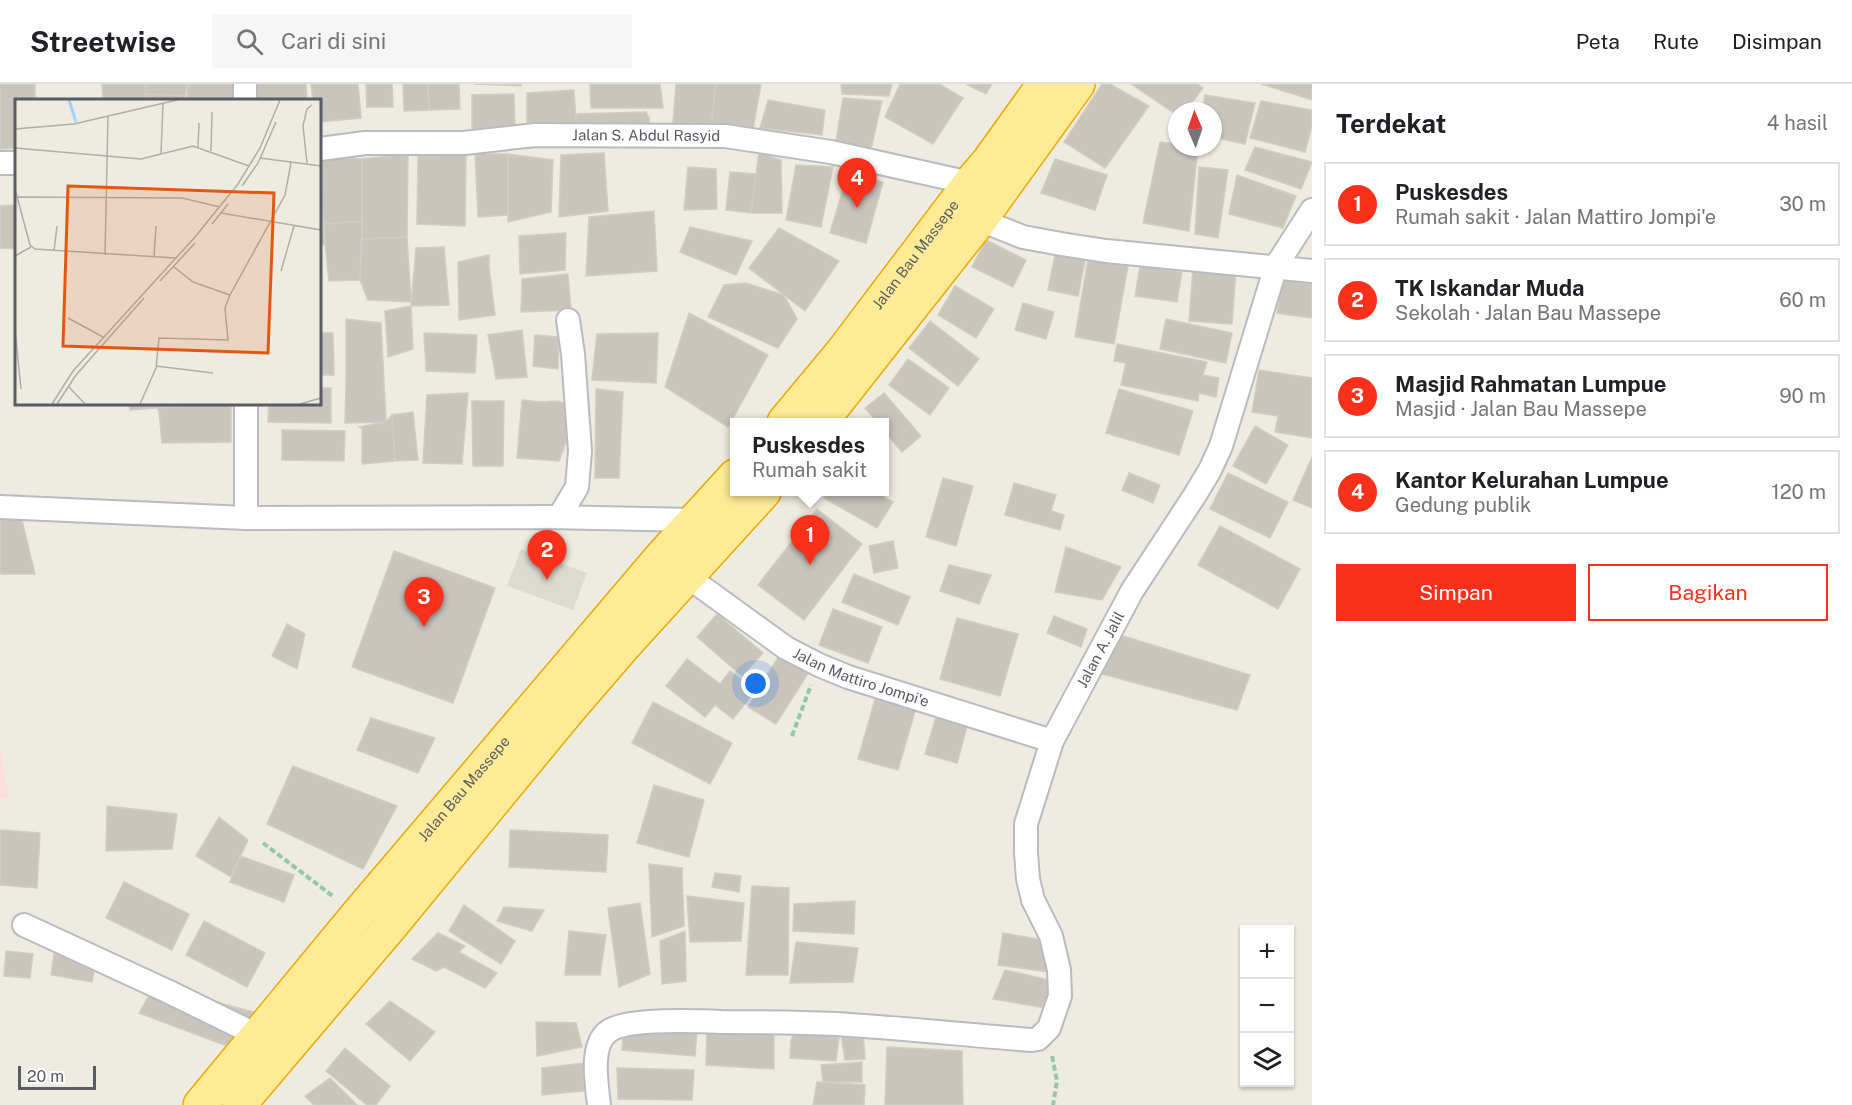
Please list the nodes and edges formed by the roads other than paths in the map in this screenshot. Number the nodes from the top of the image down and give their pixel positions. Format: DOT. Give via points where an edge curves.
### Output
graph roads {
  1 [pos="1044,84"];
  2 [pos="1078,84"];
  3 [pos="321,149"];
  4 [pos="970,183"];
  5 [pos="1312,210"];
  6 [pos="980,220"];
  7 [pos="1276,266"];
  8 [pos="1312,271"];
  9 [pos="568,320"];
  10 [pos="246,405"];
  11 [pos="788,418"];
  12 [pos="824,418"];
  13 [pos="730,482"];
  14 [pos="760,496"];
  15 [pos="0,507"];
  16 [pos="559,517"];
  17 [pos="246,518"];
  18 [pos="695,520"];
  19 [pos="688,577"];
  20 [pos="1052,741"];
  21 [pos="24,925"];
  22 [pos="257,1035"];
  23 [pos="200,1105"];
  24 [pos="239,1105"];
  25 [pos="599,1105"];
  1 -- 4 [label="highway, Jalan Bau Massepe"];
  2 -- 6 [label="highway, Jalan Bau Massepe"];
  3 -- 4 [label="street, Jalan S. Abdul Rasyid" via="365,143 464,142 535,135 725,136 831,152"];
  4 -- 11 [label="highway, Jalan Bau Massepe"];
  5 -- 7 [label="street, Jalan A. Jalil"];
  6 -- 7 [label="street" via="1023,237 1061,244"];
  6 -- 12 [label="highway, Jalan Bau Massepe"];
  7 -- 8 [label="street"];
  7 -- 20 [label="street, Jalan A. Jalil" via="1214,462 1132,591"];
  9 -- 16 [label="street" via="580,451 577,488"];
  10 -- 17 [label="street"];
  13 -- 18 [label="highway, Jalan Bau Massepe"];
  14 -- 19 [label="highway, Jalan Bau Massepe"];
  15 -- 17 [label="street"];
  16 -- 17 [label="street"];
  16 -- 18 [label="street"];
  18 -- 22 [label="highway, Jalan Bau Massepe"];
  19 -- 20 [label="street, Jalan Mattiro Jompi'e" via="786,648 819,665"];
  19 -- 24 [label="highway, Jalan Bau Massepe" via="545,738"];
  20 -- 25 [label="street, Jalan A. Jalil" via="1026,824 1028,879 1033,900 1051,936 1059,970 1060,996 1049,1029 1038,1039 834,1024 671,1021 622,1026 610,1030 597,1048"];
  21 -- 22 [label="street"];
  22 -- 23 [label="highway, Jalan Bau Massepe"];
}
